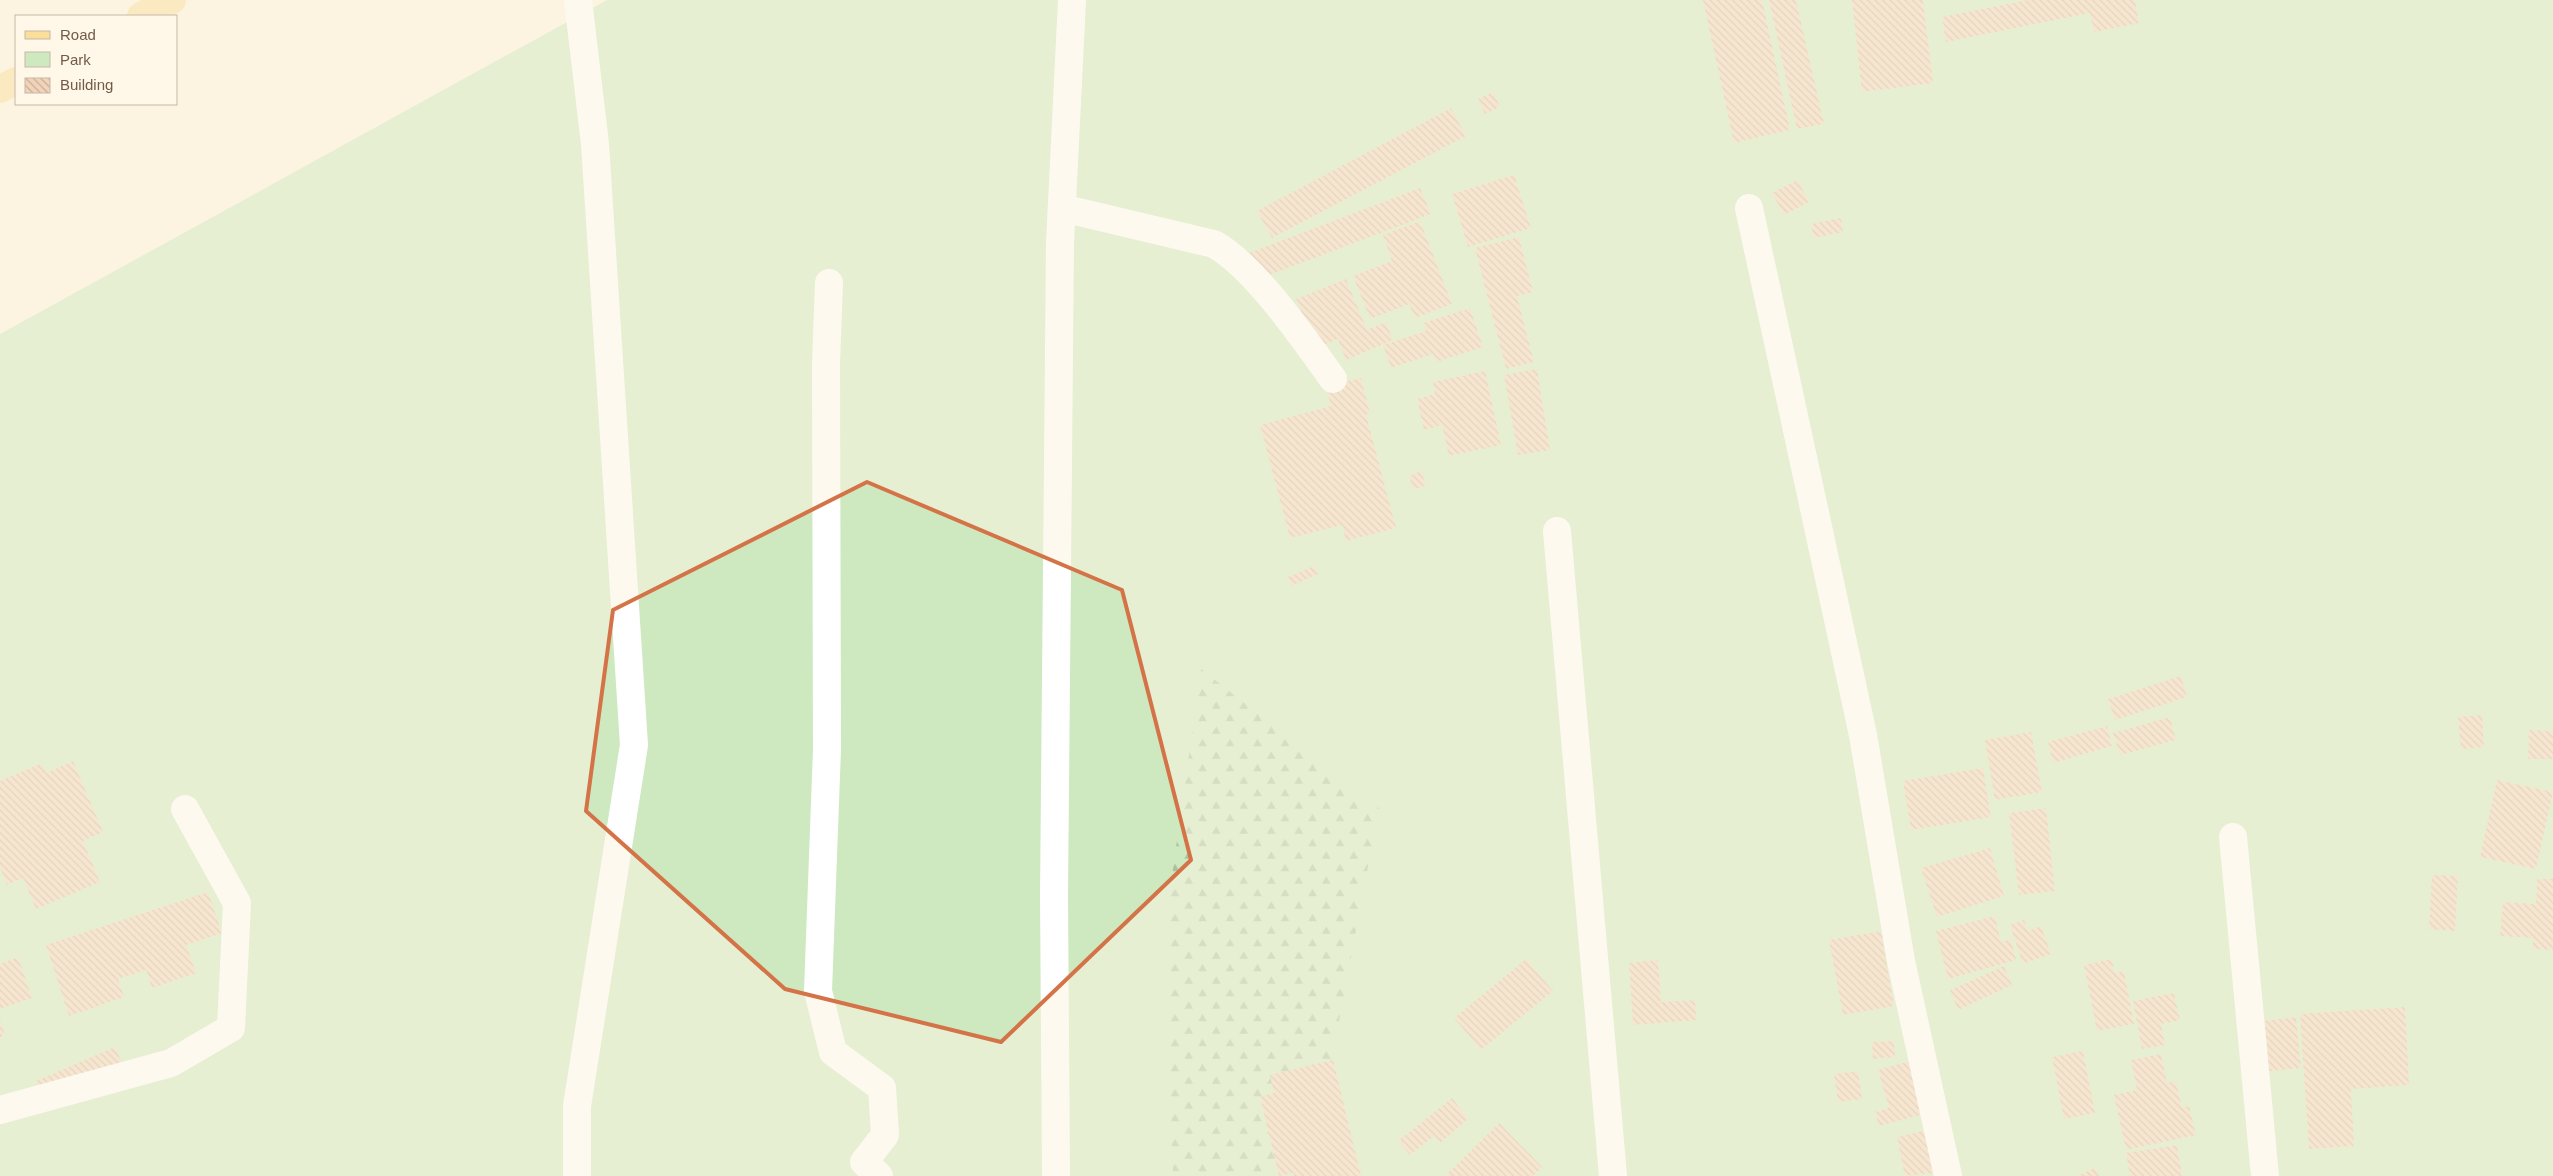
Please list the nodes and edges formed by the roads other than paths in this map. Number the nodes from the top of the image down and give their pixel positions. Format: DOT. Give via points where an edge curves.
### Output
graph roads {
  1 [pos="172,0"];
  2 [pos="578,0"];
  3 [pos="1072,0"];
  4 [pos="143,15"];
  5 [pos="15,82"];
  6 [pos="0,89"];
  7 [pos="1062,208"];
  8 [pos="1749,208"];
  9 [pos="829,283"];
  10 [pos="1333,379"];
  11 [pos="1556,531"];
  12 [pos="186,809"];
  13 [pos="2233,837"];
  14 [pos="0,1110"];
  15 [pos="577,1176"];
  16 [pos="880,1176"];
  17 [pos="1056,1176"];
  18 [pos="1613,1176"];
  19 [pos="1948,1176"];
  20 [pos="2265,1176"];
  1 -- 4 [label="main road"];
  2 -- 15 [label="street" via="595,144 634,745 577,1106"];
  3 -- 7 [label="street"];
  5 -- 6 [label="main road"];
  7 -- 10 [label="street" via="1214,244 1230,253 1302,336"];
  7 -- 17 [label="street" via="1054,896"];
  8 -- 19 [label="street" via="1863,735 1901,961"];
  9 -- 16 [label="street" via="826,364 827,749 818,991 833,1052 882,1088 885,1135 864,1162"];
  11 -- 18 [label="street"];
  12 -- 14 [label="street" via="238,903 231,1028 171,1063"];
  13 -- 20 [label="street"];
}
